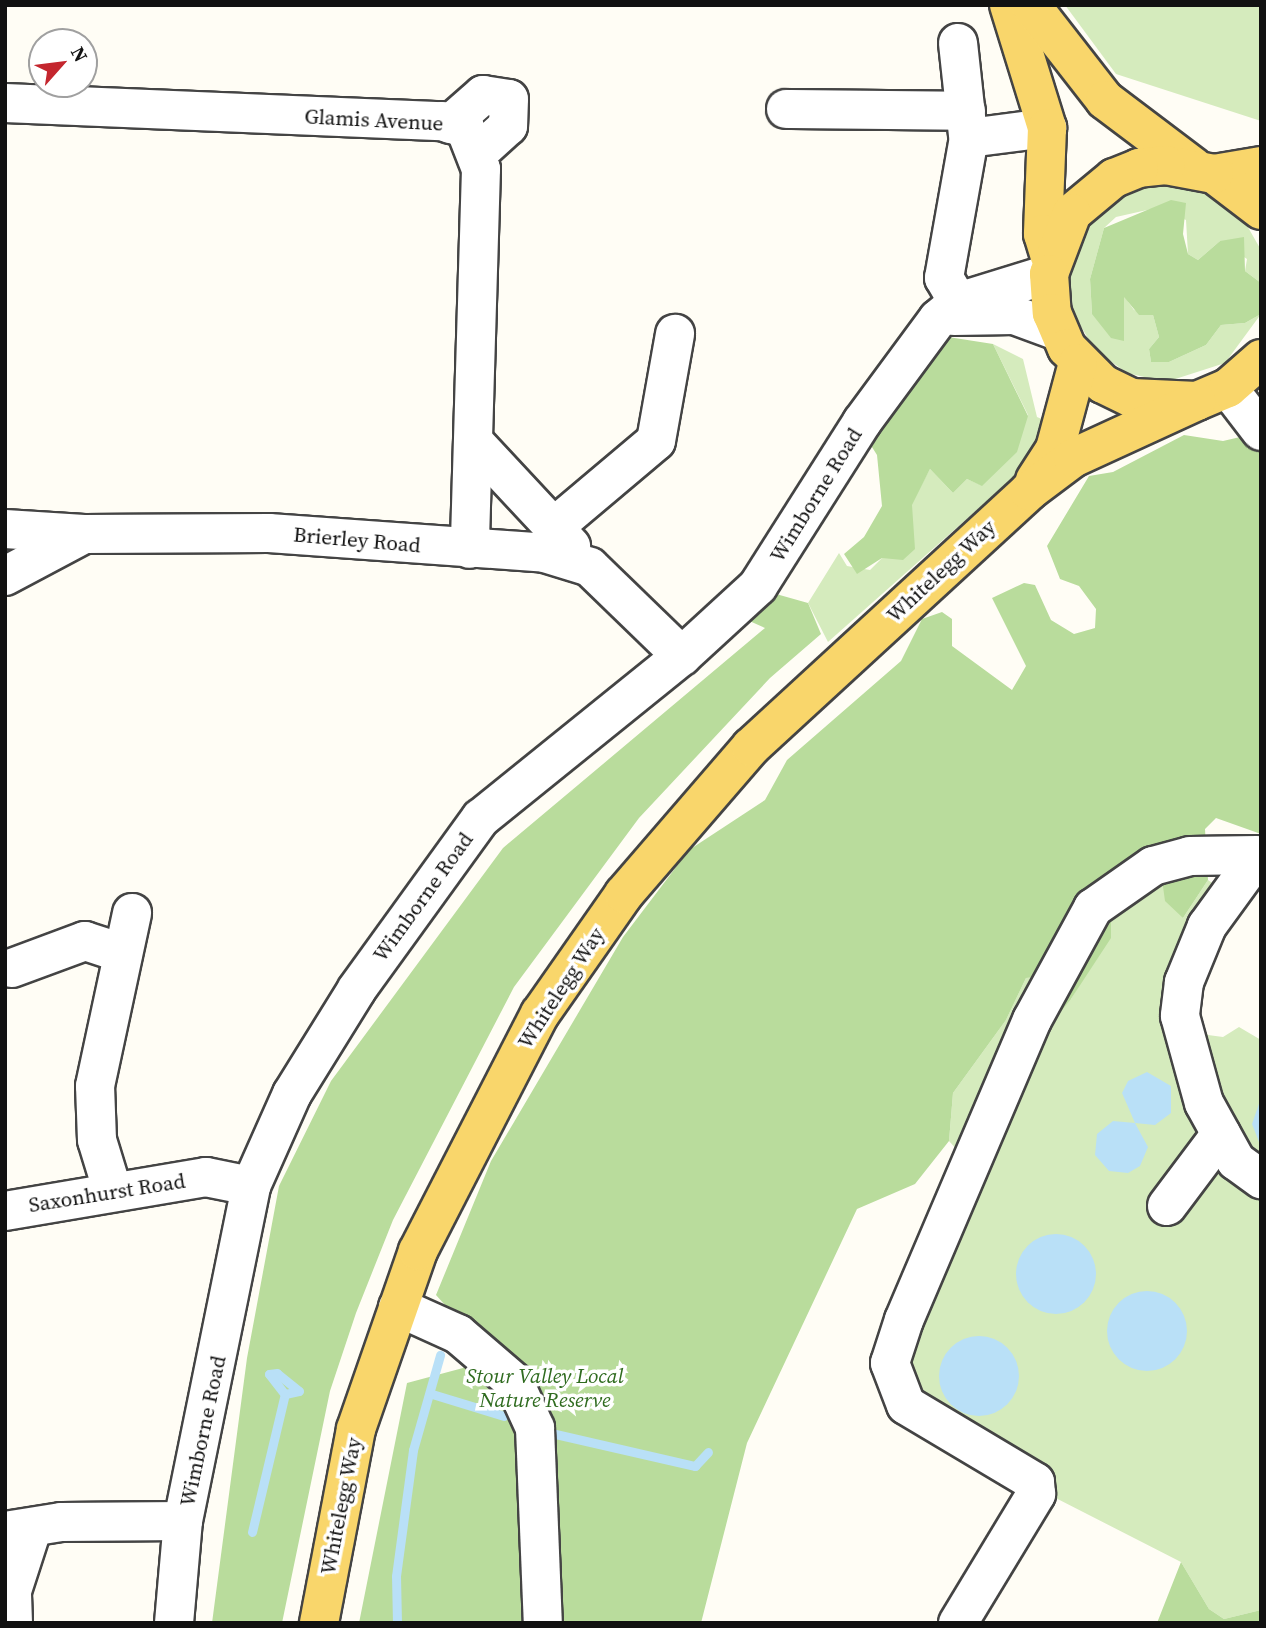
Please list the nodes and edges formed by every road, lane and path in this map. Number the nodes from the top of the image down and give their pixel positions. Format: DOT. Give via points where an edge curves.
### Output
graph roads {
  1 [pos="1009,5"];
  2 [pos="1031,5"];
  3 [pos="958,43"];
  4 [pos="5,103"];
  5 [pos="786,109"];
  6 [pos="450,124"];
  7 [pos="967,124"];
  8 [pos="1047,128"];
  9 [pos="478,153"];
  10 [pos="1261,166"];
  11 [pos="1204,171"];
  12 [pos="1261,210"];
  13 [pos="1050,268"];
  14 [pos="948,310"];
  15 [pos="675,334"];
  16 [pos="1068,347"];
  17 [pos="1261,359"];
  18 [pos="1212,395"];
  19 [pos="1261,430"];
  20 [pos="475,443"];
  21 [pos="1029,491"];
  22 [pos="554,527"];
  23 [pos="5,529"];
  24 [pos="85,534"];
  25 [pos="470,549"];
  26 [pos="590,567"];
  27 [pos="5,576"];
  28 [pos="682,656"];
  29 [pos="1258,858"];
  30 [pos="132,913"];
  31 [pos="123,954"];
  32 [pos="12,968"];
  33 [pos="1222,1134"];
  34 [pos="1261,1179"];
  35 [pos="251,1186"];
  36 [pos="112,1189"];
  37 [pos="1167,1206"];
  38 [pos="5,1211"];
  39 [pos="398,1307"];
  40 [pos="184,1521"];
  41 [pos="19,1530"];
  42 [pos="13,1623"];
  43 [pos="174,1623"];
  44 [pos="319,1623"];
  45 [pos="543,1623"];
  46 [pos="958,1623"];
  1 -- 8 [label="main road"];
  2 -- 11 [label="main road" via="1105,100"];
  3 -- 7 [label="street"];
  4 -- 6 [label="street, Glamis Avenue"];
  5 -- 7 [label="street"];
  6 -- 9 [label="street, Glamis Avenue" via="465,128"];
  6 -- 9 [label="street" via="483,95 509,99 508,126"];
  7 -- 8 [label="street"];
  7 -- 14 [label="street" via="945,270"];
  8 -- 13 [label="main road" via="1043,234"];
  9 -- 20 [label="street"];
  10 -- 11 [label="main road"];
  11 -- 12 [label="main road"];
  11 -- 13 [label="main road" via="1139,168 1091,193 1072,213"];
  13 -- 14 [label="street"];
  13 -- 16 [label="main road"];
  14 -- 16 [label="street" via="1014,315"];
  14 -- 28 [label="street, Wimborne Road" via="862,422 758,586"];
  15 -- 22 [label="street" via="656,441"];
  16 -- 18 [label="main road" via="1132,398"];
  16 -- 21 [label="main road, Whitelegg Way" via="1055,449"];
  17 -- 18 [label="main road, Whitelegg Way"];
  18 -- 19 [label="street"];
  18 -- 21 [label="main road, Whitelegg Way" via="1073,458"];
  20 -- 22 [label="street"];
  20 -- 25 [label="street"];
  21 -- 39 [label="main road, Whitelegg Way" via="751,747 624,894 540,1014 470,1141"];
  22 -- 26 [label="street"];
  23 -- 24 [label="street"];
  24 -- 25 [label="street, Brierley Road" via="269,533"];
  24 -- 27 [label="street, Brierley Road"];
  25 -- 26 [label="street, Brierley Road" via="545,553"];
  26 -- 28 [label="street, Brierley Road"];
  28 -- 35 [label="street, Wimborne Road" via="481,818 357,989 292,1094"];
  29 -- 33 [label="street" via="1207,926 1181,1005 1189,1058"];
  29 -- 46 [label="street" via="1190,856 1153,866 1093,908 1032,1020 904,1320 890,1363 906,1405 1035,1482 1035,1494"];
  30 -- 31 [label="street"];
  31 -- 32 [label="street" via="85,941"];
  31 -- 36 [label="street" via="94,1086 97,1140"];
  33 -- 34 [label="street" via="1236,1161"];
  33 -- 37 [label="street"];
  35 -- 36 [label="street, Saxonhurst Road" via="206,1178"];
  35 -- 40 [label="street, Wimborne Road"];
  36 -- 38 [label="street, Saxonhurst Road"];
  39 -- 44 [label="main road, Whitelegg Way" via="356,1429"];
  39 -- 45 [label="street" via="458,1334 514,1382 535,1429"];
  40 -- 41 [label="street" via="61,1522"];
  40 -- 43 [label="street, Wimborne Road"];
  41 -- 42 [label="street"];
}
